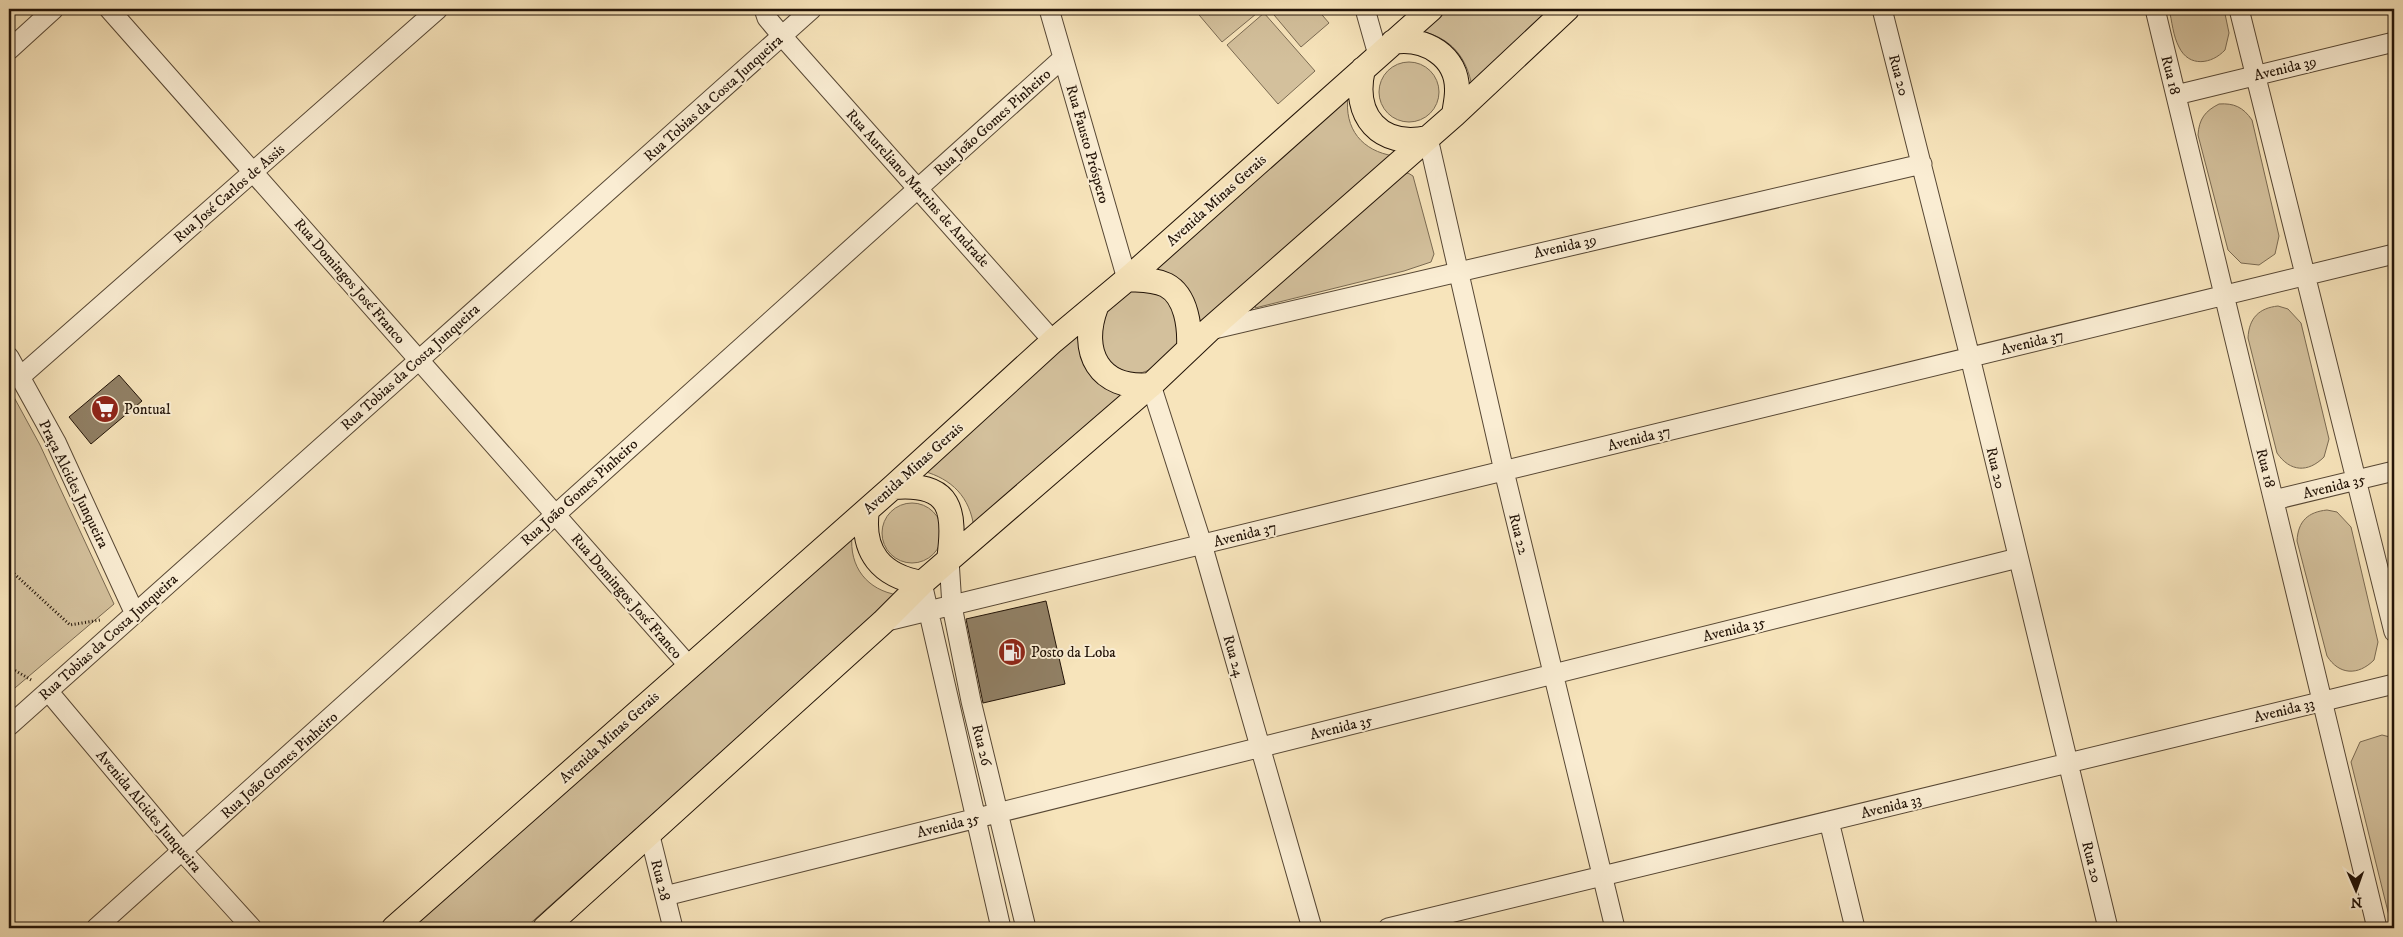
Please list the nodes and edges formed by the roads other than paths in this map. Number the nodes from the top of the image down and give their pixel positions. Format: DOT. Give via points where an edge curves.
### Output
graph roads {
  1 [pos="54,9"];
  2 [pos="109,9"];
  3 [pos="438,9"];
  4 [pos="764,9"];
  5 [pos="812,9"];
  6 [pos="1049,9"];
  7 [pos="1365,9"];
  8 [pos="1432,9"];
  9 [pos="1567,9"];
  10 [pos="1882,9"];
  11 [pos="2155,9"];
  12 [pos="2239,9"];
  13 [pos="782,36"];
  14 [pos="2394,42"];
  15 [pos="9,50"];
  16 [pos="1378,55"];
  17 [pos="1063,58"];
  18 [pos="2256,76"];
  19 [pos="2176,95"];
  20 [pos="1454,115"];
  21 [pos="1428,138"];
  22 [pos="1922,164"];
  23 [pos="253,172"];
  24 [pos="917,188"];
  25 [pos="2394,254"];
  26 [pos="1458,271"];
  27 [pos="2305,276"];
  28 [pos="1127,279"];
  29 [pos="2224,295"];
  30 [pos="1096,307"];
  31 [pos="1209,330"];
  32 [pos="1053,341"];
  33 [pos="1190,348"];
  34 [pos="9,357"];
  35 [pos="1970,357"];
  36 [pos="419,360"];
  37 [pos="20,377"];
  38 [pos="1151,385"];
  39 [pos="1504,471"];
  40 [pos="2394,471"];
  41 [pos="2356,480"];
  42 [pos="893,487"];
  43 [pos="2274,500"];
  44 [pos="867,510"];
  45 [pos="555,514"];
  46 [pos="1202,544"];
  47 [pos="2018,558"];
  48 [pos="949,560"];
  49 [pos="922,583"];
  50 [pos="952,606"];
  51 [pos="928,612"];
  52 [pos="135,614"];
  53 [pos="883,622"];
  54 [pos="2394,632"];
  55 [pos="689,666"];
  56 [pos="1553,674"];
  57 [pos="2394,684"];
  58 [pos="48,691"];
  59 [pos="971,701"];
  60 [pos="2322,701"];
  61 [pos="950,707"];
  62 [pos="9,726"];
  63 [pos="1260,747"];
  64 [pos="2068,763"];
  65 [pos="998,812"];
  66 [pos="975,818"];
  67 [pos="1830,821"];
  68 [pos="650,832"];
  69 [pos="183,852"];
  70 [pos="1602,876"];
  71 [pos="665,896"];
  72 [pos="96,928"];
  73 [pos="252,928"];
  74 [pos="394,928"];
  75 [pos="545,928"];
  76 [pos="673,928"];
  77 [pos="1001,928"];
  78 [pos="1026,928"];
  79 [pos="1312,928"];
  80 [pos="1388,928"];
  81 [pos="1616,928"];
  82 [pos="1855,928"];
  83 [pos="2108,928"];
  84 [pos="2377,928"];
  1 -- 15 [label="street"];
  2 -- 23 [label="street, Rua Domingos José Franco"];
  3 -- 23 [label="street, Rua José Carlos de Assis"];
  4 -- 13 [label="street, Rua Aureliano Martins de Andrade"];
  5 -- 13 [label="street, Rua Tobias da Costa Junqueira"];
  6 -- 17 [label="street, Rua Fausto Próspero"];
  7 -- 16 [label="street"];
  8 -- 16 [label="main road, Avenida Minas Gerais"];
  9 -- 20 [label="main road"];
  10 -- 22 [label="street, Rua 20"];
  11 -- 19 [label="street, Rua 18"];
  12 -- 18 [label="street"];
  13 -- 24 [label="street, Rua Aureliano Martins de Andrade"];
  13 -- 36 [label="street, Rua Tobias da Costa Junqueira"];
  14 -- 18 [label="street, Avenida 39"];
  16 -- 20 [label="main road" via="1405,40 1428,45 1446,59 1456,80"];
  16 -- 21 [label="main road" via="1359,94 1372,124 1400,140"];
  16 -- 28 [label="main road, Avenida Minas Gerais"];
  17 -- 24 [label="street, Rua João Gomes Pinheiro"];
  17 -- 28 [label="street, Rua Fausto Próspero"];
  18 -- 19 [label="street, Avenida 39"];
  18 -- 27 [label="street"];
  19 -- 29 [label="street, Rua 18"];
  20 -- 21 [label="main road"];
  21 -- 26 [label="street, Rua 22"];
  21 -- 31 [label="main road"];
  22 -- 26 [label="street, Avenida 39"];
  22 -- 35 [label="street, Rua 20"];
  23 -- 36 [label="street, Rua Domingos José Franco"];
  23 -- 37 [label="street, Rua José Carlos de Assis"];
  24 -- 32 [label="street, Rua Aureliano Martins de Andrade"];
  24 -- 45 [label="street, Rua João Gomes Pinheiro"];
  25 -- 27 [label="street, Avenida 37"];
  26 -- 31 [label="street, Avenida 39"];
  26 -- 39 [label="street, Rua 22"];
  27 -- 29 [label="street, Avenida 37"];
  27 -- 41 [label="street"];
  28 -- 30 [label="main road, Avenida Minas Gerais"];
  28 -- 33 [label="main road" via="1151,280 1168,286 1187,314"];
  29 -- 35 [label="street, Avenida 37"];
  29 -- 43 [label="street, Rua 18"];
  30 -- 32 [label="main road, Avenida Minas Gerais"];
  30 -- 38 [label="main road" via="1088,338 1098,365 1121,383"];
  31 -- 33 [label="main road"];
  32 -- 42 [label="main road, Avenida Minas Gerais"];
  33 -- 38 [label="main road"];
  34 -- 37 [label="street, Praça Alcides Junqueira"];
  35 -- 39 [label="street, Avenida 37"];
  35 -- 47 [label="street, Rua 20"];
  36 -- 45 [label="street, Rua Domingos José Franco"];
  36 -- 52 [label="street, Rua Tobias da Costa Junqueira"];
  37 -- 52 [label="street, Praça Alcides Junqueira" via="56,442"];
  38 -- 46 [label="street, Rua 24"];
  38 -- 48 [label="main road"];
  39 -- 46 [label="street, Avenida 37"];
  39 -- 56 [label="street, Rua 22"];
  40 -- 41 [label="street, Avenida 35"];
  41 -- 43 [label="street, Avenida 35"];
  41 -- 54 [label="street"];
  42 -- 44 [label="main road, Avenida Minas Gerais"];
  42 -- 48 [label="main road" via="912,485 930,490 946,502 952,515 953,534"];
  43 -- 60 [label="street, Rua 18"];
  44 -- 49 [label="main road" via="866,538 879,562 902,579"];
  44 -- 55 [label="main road, Avenida Minas Gerais"];
  45 -- 55 [label="street, Rua Domingos José Franco"];
  45 -- 69 [label="street, Rua João Gomes Pinheiro"];
  46 -- 50 [label="street, Avenida 37"];
  46 -- 63 [label="street, Rua 24"];
  47 -- 56 [label="street, Avenida 35"];
  47 -- 64 [label="street, Rua 20"];
  48 -- 49 [label="main road"];
  48 -- 50 [label="street, Rua 26"];
  49 -- 51 [label="street, Rua 26"];
  49 -- 53 [label="main road"];
  50 -- 51 [label="street, Avenida 37"];
  50 -- 59 [label="street, Rua 26"];
  51 -- 53 [label="street, Avenida 37"];
  51 -- 61 [label="street, Rua 26"];
  52 -- 58 [label="street, Rua Tobias da Costa Junqueira"];
  53 -- 68 [label="main road"];
  55 -- 74 [label="main road, Avenida Minas Gerais"];
  56 -- 63 [label="street, Avenida 35"];
  56 -- 70 [label="street, Rua 22"];
  57 -- 60 [label="street, Avenida 33"];
  58 -- 62 [label="street, Rua Tobias da Costa Junqueira"];
  58 -- 69 [label="street, Avenida Alcides Junqueira"];
  59 -- 61 [label="street"];
  59 -- 65 [label="street, Rua 26"];
  60 -- 64 [label="street, Avenida 33"];
  60 -- 84 [label="street, Rua 18"];
  61 -- 66 [label="street, Rua 26"];
  63 -- 65 [label="street, Avenida 35"];
  63 -- 79 [label="street, Rua 24"];
  64 -- 67 [label="street, Avenida 33"];
  64 -- 83 [label="street, Rua 20"];
  65 -- 66 [label="street, Avenida 35"];
  65 -- 78 [label="street, Rua 26"];
  66 -- 71 [label="street, Avenida 35"];
  66 -- 77 [label="street, Rua 26"];
  67 -- 70 [label="street, Avenida 33"];
  67 -- 82 [label="street"];
  68 -- 71 [label="street, Rua 28"];
  68 -- 75 [label="main road"];
  69 -- 72 [label="street, Rua João Gomes Pinheiro"];
  69 -- 73 [label="street, Avenida Alcides Junqueira"];
  70 -- 80 [label="street, Avenida 33"];
  70 -- 81 [label="street, Rua 22"];
  71 -- 76 [label="street, Rua 28"];
}
